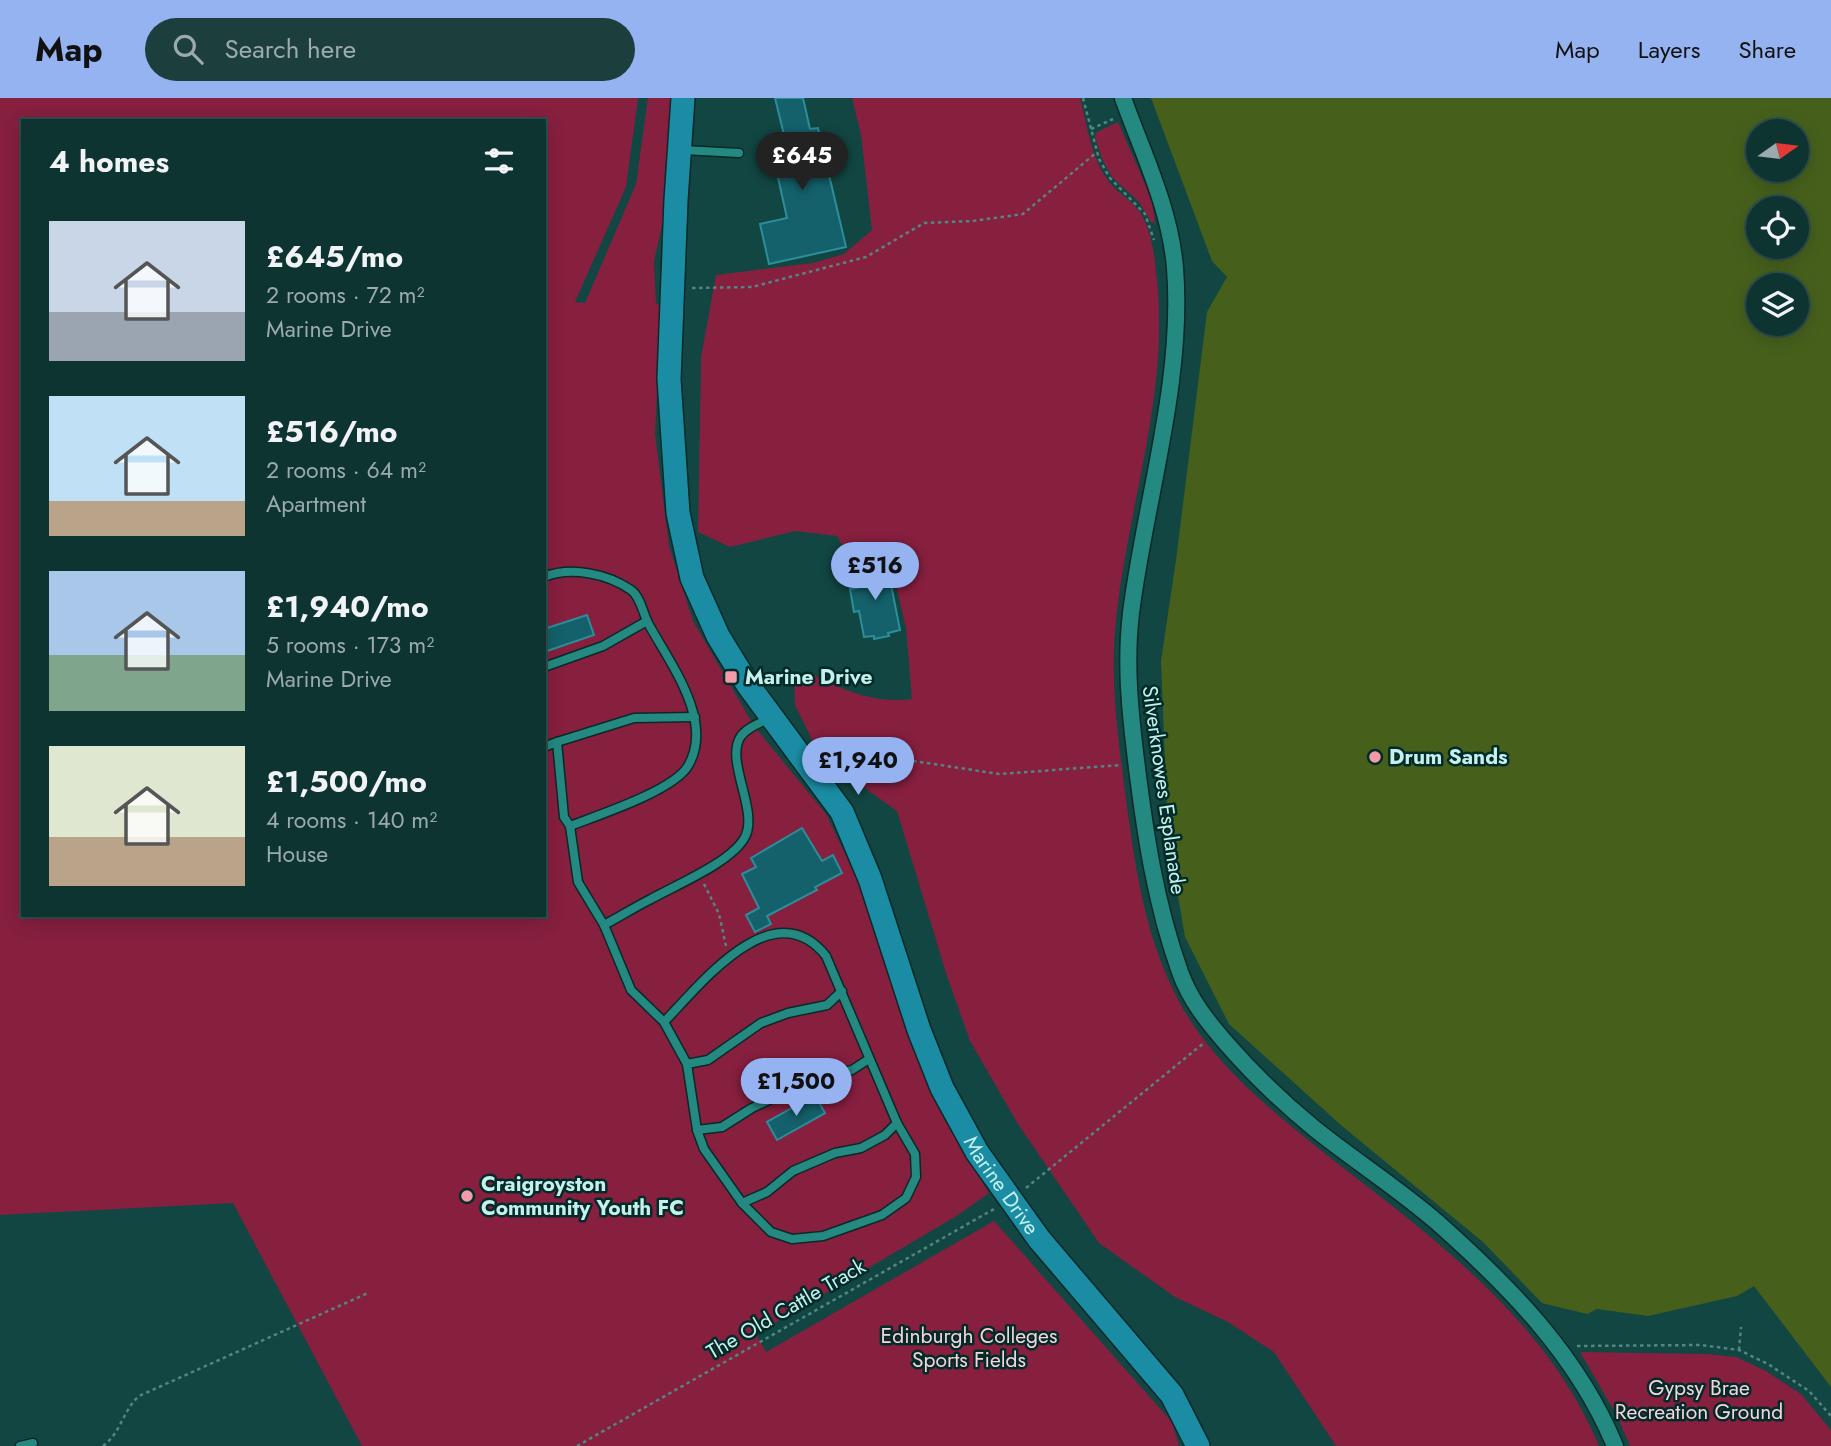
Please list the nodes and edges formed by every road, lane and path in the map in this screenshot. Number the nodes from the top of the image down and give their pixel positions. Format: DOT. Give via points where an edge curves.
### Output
graph roads {
  1 [pos="683,98"];
  2 [pos="1083,98"];
  3 [pos="1126,105"];
  4 [pos="1091,129"];
  5 [pos="680,150"];
  6 [pos="1097,152"];
  7 [pos="739,153"];
  8 [pos="1175,268"];
  9 [pos="673,288"];
  10 [pos="546,576"];
  11 [pos="647,621"];
  12 [pos="546,666"];
  13 [pos="695,717"];
  14 [pos="771,717"];
  15 [pos="557,742"];
  16 [pos="546,746"];
  17 [pos="803,758"];
  18 [pos="1136,763"];
  19 [pos="570,827"];
  20 [pos="699,874"];
  21 [pos="604,925"];
  22 [pos="727,957"];
  23 [pos="842,991"];
  24 [pos="664,1022"];
  25 [pos="1217,1032"];
  26 [pos="869,1059"];
  27 [pos="687,1064"];
  28 [pos="897,1123"];
  29 [pos="697,1130"];
  30 [pos="1010,1200"];
  31 [pos="742,1203"];
  32 [pos="368,1293"];
  33 [pos="1741,1327"];
  34 [pos="1559,1347"];
  35 [pos="1739,1350"];
  36 [pos="1831,1416"];
  37 [pos="33,1443"];
  38 [pos="20,1446"];
  39 [pos="103,1446"];
  40 [pos="577,1446"];
  41 [pos="1198,1446"];
  42 [pos="1615,1446"];
  1 -- 5 [label="street, Marine Drive"];
  2 -- 4 [label="path"];
  3 -- 4 [label="path"];
  3 -- 8 [label="street, Silverknowes Esplanade" via="1168,219"];
  4 -- 6 [label="path"];
  5 -- 7 [label="lane"];
  5 -- 9 [label="street, Marine Drive"];
  6 -- 8 [label="path" via="1110,178 1145,214 1153,238"];
  6 -- 9 [label="path" via="1023,214 924,223 866,257 752,287"];
  8 -- 18 [label="street, Silverknowes Esplanade" via="1176,319 1163,429 1128,649"];
  9 -- 14 [label="street, Marine Drive" via="669,379 678,513 692,578 718,636"];
  10 -- 11 [label="lane" via="580,572 611,580 634,592"];
  11 -- 12 [label="lane" via="603,646"];
  11 -- 13 [label="lane" via="675,668"];
  13 -- 15 [label="lane" via="634,718"];
  13 -- 19 [label="lane" via="696,743 688,767 666,785"];
  14 -- 17 [label="street, Marine Drive"];
  14 -- 20 [label="lane" via="740,737 738,746 747,835 738,848"];
  15 -- 16 [label="lane"];
  15 -- 19 [label="lane" via="564,817"];
  17 -- 18 [label="path" via="855,752 999,774"];
  17 -- 30 [label="street, Marine Drive" via="842,812 870,879 942,1088"];
  18 -- 25 [label="street, Silverknowes Esplanade" via="1159,911 1182,978 1201,1014"];
  19 -- 21 [label="lane" via="578,882"];
  20 -- 21 [label="lane"];
  20 -- 22 [label="path" via="719,914"];
  21 -- 24 [label="lane" via="631,990"];
  22 -- 23 [label="lane" via="767,935 803,936 827,956"];
  22 -- 24 [label="lane"];
  23 -- 26 [label="lane"];
  23 -- 27 [label="lane" via="827,1005 761,1023 708,1060"];
  24 -- 27 [label="lane"];
  25 -- 30 [label="path, The Old Cattle Track"];
  25 -- 34 [label="street, Silverknowes Esplanade" via="1247,1068 1314,1127 1437,1222 1531,1313"];
  26 -- 28 [label="lane"];
  26 -- 29 [label="lane" via="852,1070 812,1080 722,1127"];
  27 -- 29 [label="lane"];
  28 -- 31 [label="lane" via="861,1148 835,1153 793,1171 767,1192"];
  28 -- 31 [label="lane" via="915,1154 916,1177 906,1198 882,1215 823,1236 792,1238 771,1232"];
  29 -- 31 [label="lane" via="704,1149"];
  30 -- 40 [label="path, The Old Cattle Track"];
  30 -- 41 [label="street, Marine Drive" via="1172,1395"];
  32 -- 39 [label="path" via="139,1396 129,1404 116,1434"];
  33 -- 35 [label="path"];
  34 -- 35 [label="path" via="1701,1345"];
  34 -- 42 [label="street, Silverknowes Esplanade"];
  35 -- 36 [label="path" via="1809,1391"];
  37 -- 38 [label="lane"];
}
